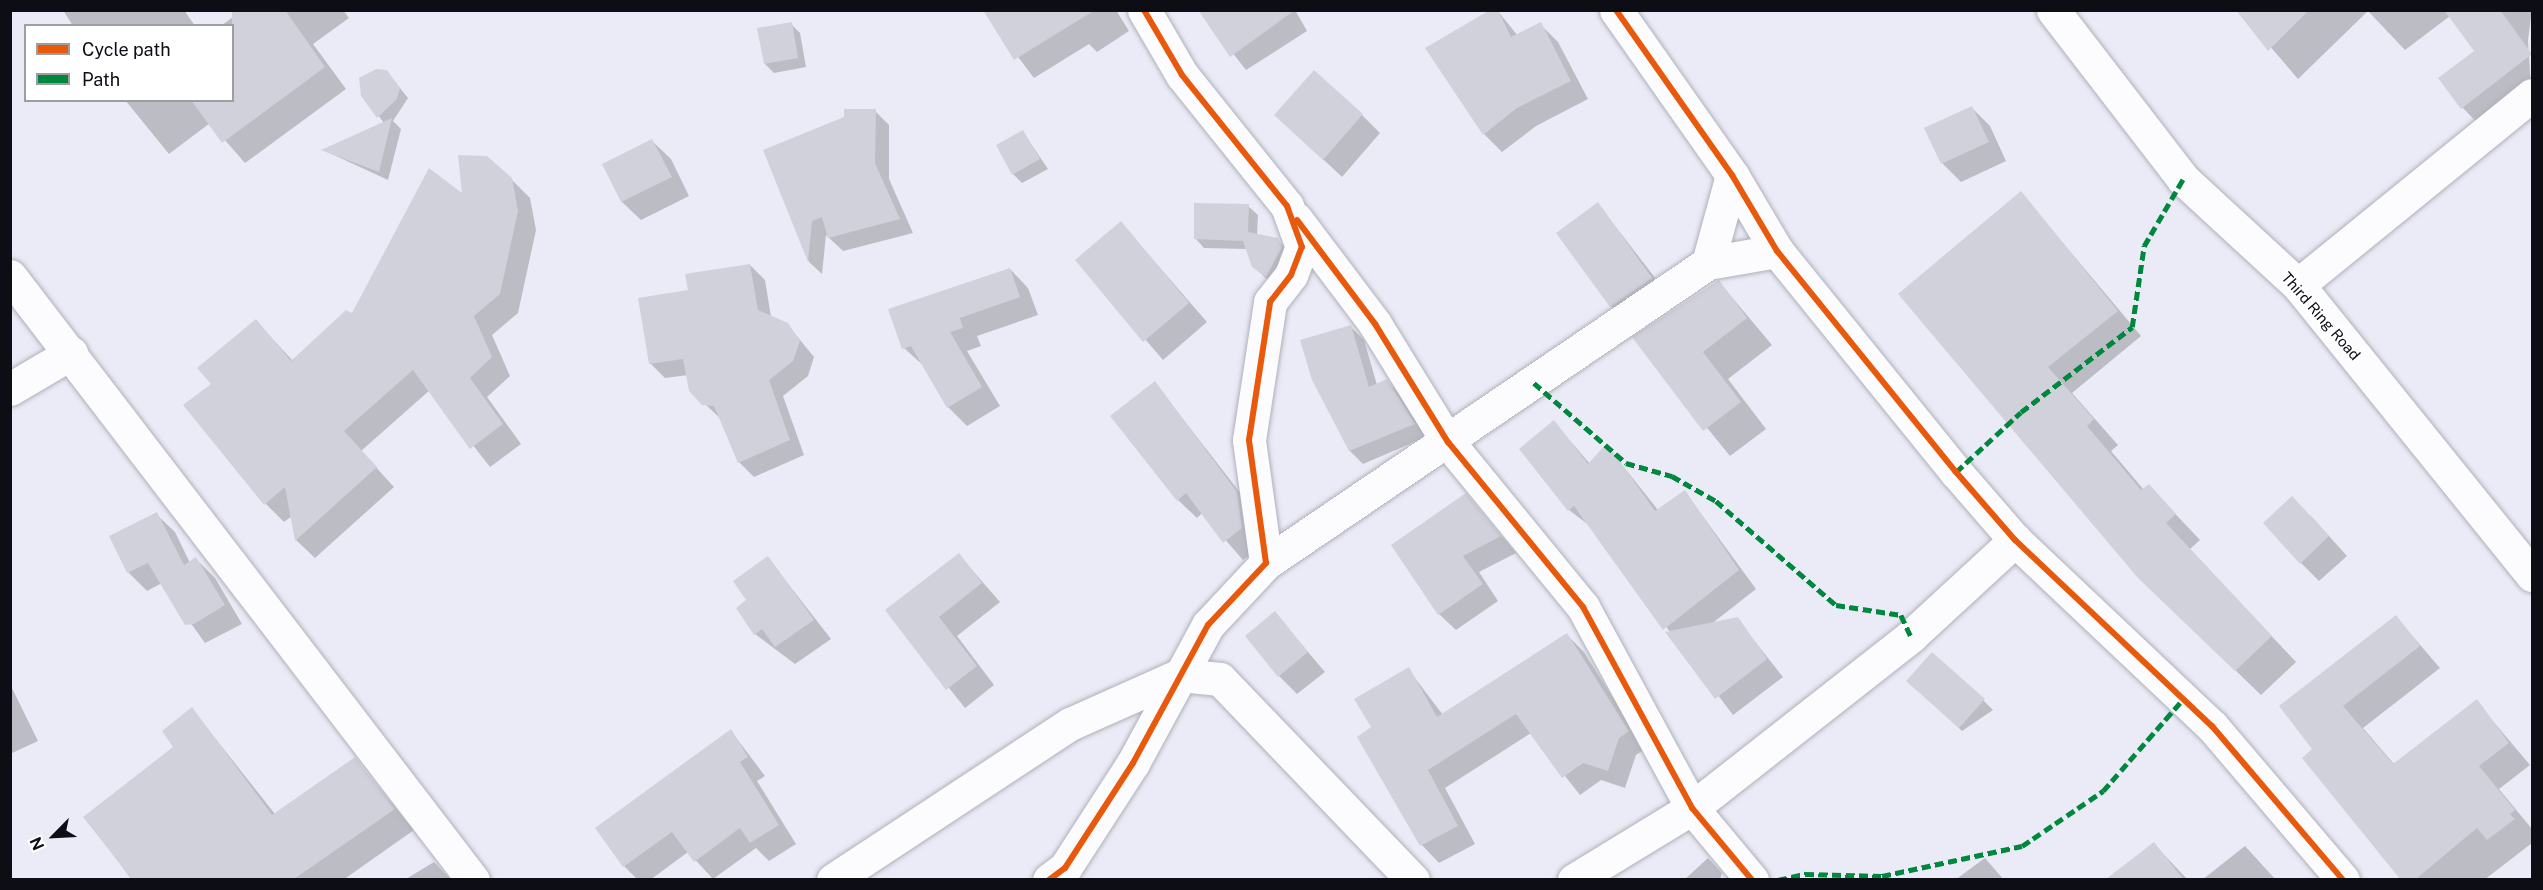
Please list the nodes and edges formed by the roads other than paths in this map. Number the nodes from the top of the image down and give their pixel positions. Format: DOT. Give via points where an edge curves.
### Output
graph roads {
  1 [pos="1144,10"];
  2 [pos="1616,10"];
  3 [pos="2053,10"];
  4 [pos="2532,95"];
  5 [pos="1732,175"];
  6 [pos="1287,206"];
  7 [pos="1777,251"];
  8 [pos="1708,263"];
  9 [pos="10,276"];
  10 [pos="2298,285"];
  11 [pos="72,353"];
  12 [pos="10,389"];
  13 [pos="1448,442"];
  14 [pos="2015,540"];
  15 [pos="1266,563"];
  16 [pos="2532,575"];
  17 [pos="1180,675"];
  18 [pos="1692,808"];
  19 [pos="473,879"];
  20 [pos="833,879"];
  21 [pos="1049,879"];
  22 [pos="1413,879"];
  23 [pos="1574,879"];
  24 [pos="1752,879"];
  25 [pos="2343,879"];
  1 -- 6 [label="street" via="1182,75"];
  2 -- 5 [label="street"];
  3 -- 10 [label="street, Third Ring Road" via="2183,178"];
  4 -- 10 [label="street"];
  5 -- 7 [label="street"];
  5 -- 8 [label="street"];
  6 -- 13 [label="street" via="1374,324"];
  6 -- 15 [label="street" via="1302,247 1291,274 1270,302 1249,440"];
  7 -- 8 [label="street"];
  7 -- 14 [label="street"];
  8 -- 13 [label="street"];
  9 -- 11 [label="street"];
  10 -- 16 [label="street, Third Ring Road"];
  11 -- 12 [label="street"];
  11 -- 19 [label="street"];
  13 -- 15 [label="street"];
  13 -- 18 [label="street" via="1583,607"];
  14 -- 18 [label="street" via="1911,636"];
  14 -- 25 [label="street" via="2205,719"];
  15 -- 17 [label="street" via="1208,625"];
  17 -- 20 [label="street" via="1070,724"];
  17 -- 21 [label="street" via="1133,763 1065,868"];
  17 -- 22 [label="street" via="1220,680"];
  18 -- 23 [label="street"];
  18 -- 24 [label="street"];
}
